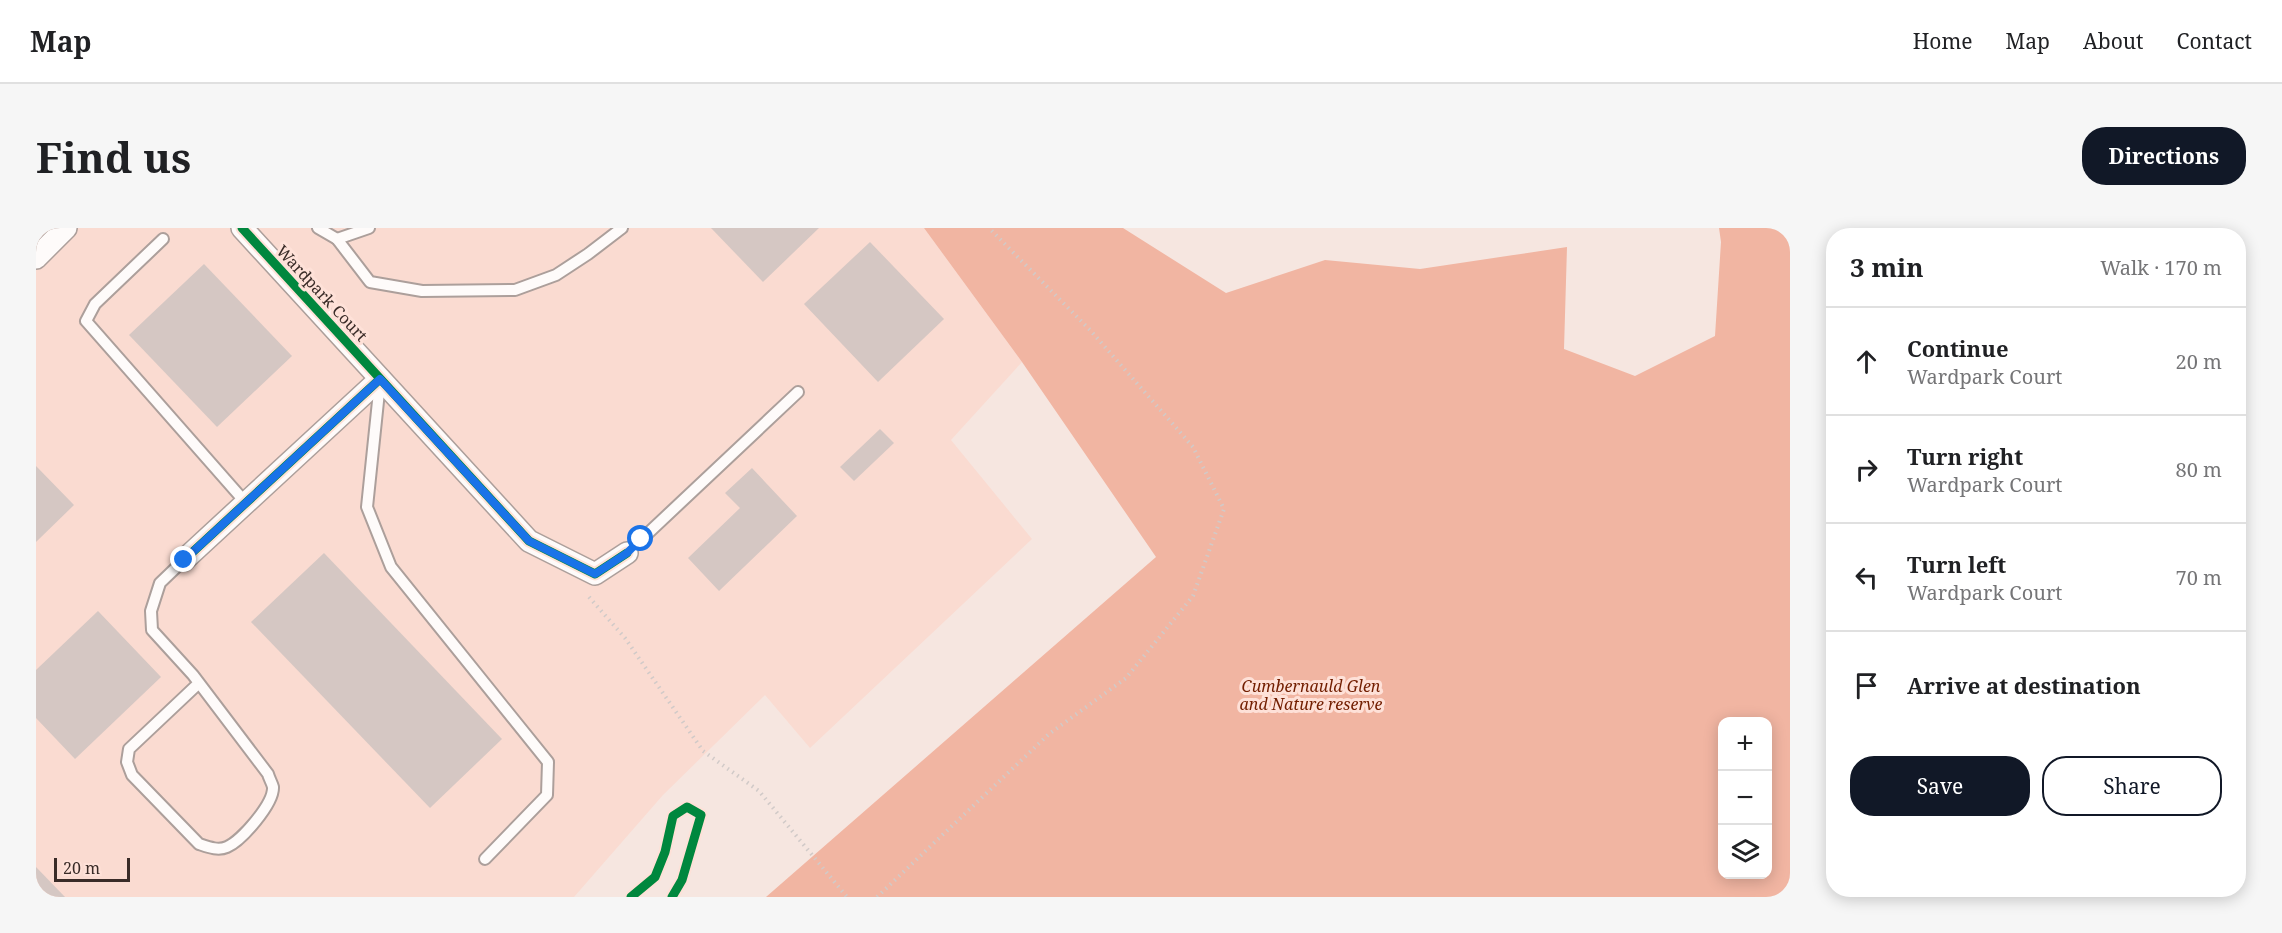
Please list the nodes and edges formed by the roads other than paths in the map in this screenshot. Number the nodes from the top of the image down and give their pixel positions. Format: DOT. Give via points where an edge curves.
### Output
graph roads {
  1 [pos="66,228"];
  2 [pos="242,228"];
  3 [pos="318,228"];
  4 [pos="369,228"];
  5 [pos="622,228"];
  6 [pos="163,239"];
  7 [pos="338,239"];
  8 [pos="36,258"];
  9 [pos="380,379"];
  10 [pos="798,392"];
  11 [pos="246,503"];
  12 [pos="627,553"];
  13 [pos="184,560"];
  14 [pos="199,683"];
  15 [pos="485,859"];
  1 -- 8 [label="street"];
  2 -- 9 [label="street, Wardpark Court"];
  3 -- 7 [label="lane"];
  4 -- 7 [label="lane"];
  5 -- 7 [label="lane" via="556,275 515,290 422,291 370,282"];
  6 -- 11 [label="lane" via="95,304 86,321"];
  9 -- 11 [label="street"];
  9 -- 12 [label="street, Wardpark Court" via="529,541 595,574"];
  9 -- 15 [label="lane" via="367,507 391,567 548,762 548,795"];
  10 -- 12 [label="lane"];
  11 -- 13 [label="street"];
  13 -- 14 [label="lane" via="160,583 151,611 152,630"];
  14 -- 14 [label="lane" via="268,774 273,787 265,811 227,847 199,844 132,775 127,762 129,749"];
}
